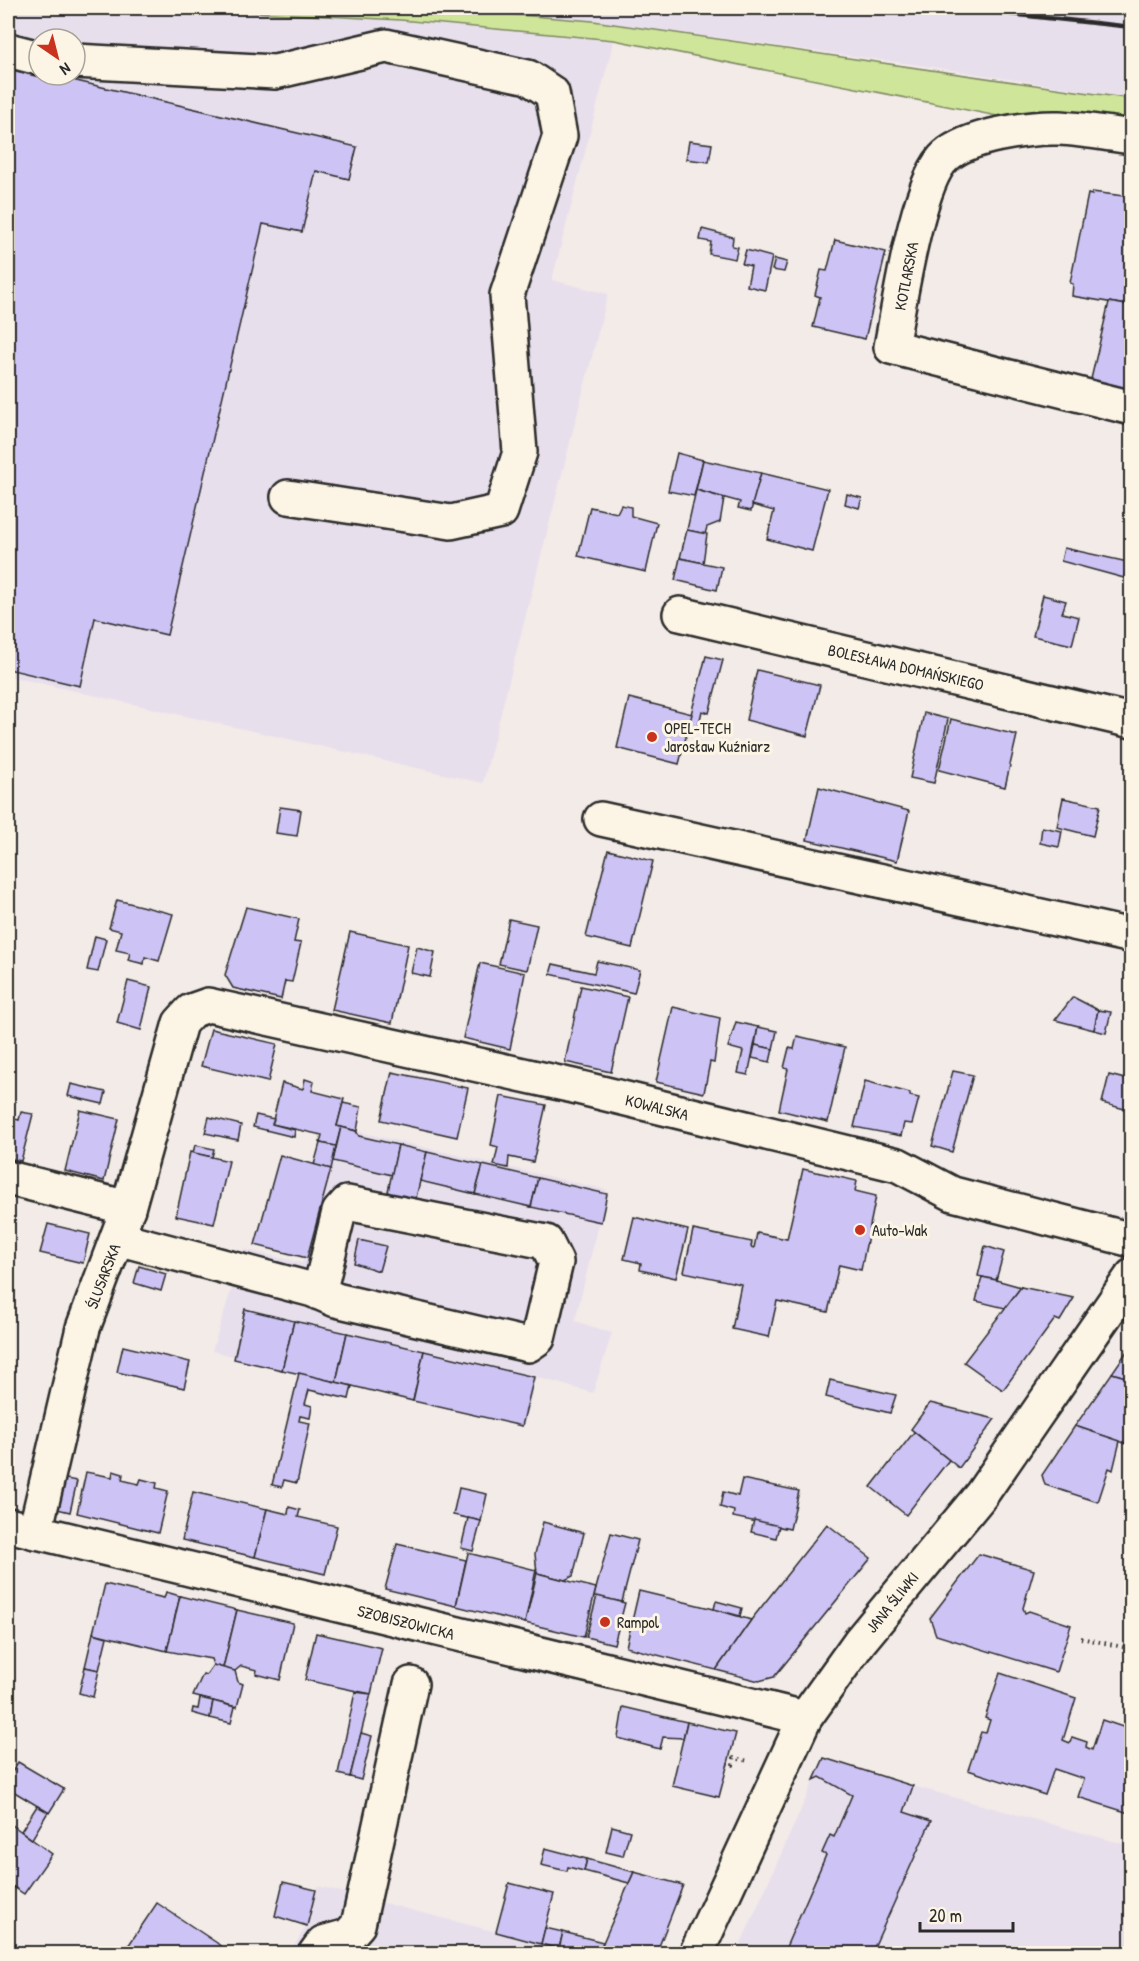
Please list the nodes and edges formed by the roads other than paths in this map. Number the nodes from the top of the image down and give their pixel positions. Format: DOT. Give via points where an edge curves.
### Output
graph roads {
  1 [pos="8,50"];
  2 [pos="27,55"];
  3 [pos="87,62"];
  4 [pos="1131,137"];
  5 [pos="1131,408"];
  6 [pos="288,497"];
  7 [pos="680,614"];
  8 [pos="1131,721"];
  9 [pos="601,819"];
  10 [pos="1131,936"];
  11 [pos="180,1023"];
  12 [pos="8,1178"];
  13 [pos="128,1208"];
  14 [pos="117,1238"];
  15 [pos="1131,1240"];
  16 [pos="1131,1276"];
  17 [pos="319,1293"];
  18 [pos="21,1528"];
  19 [pos="411,1684"];
  20 [pos="805,1718"];
  21 [pos="315,1953"];
  22 [pos="696,1953"];
  1 -- 2 [label="street"];
  3 -- 6 [label="street" via="275,72 386,46 528,77 552,93 560,136 507,294 520,452 501,511 451,522"];
  4 -- 5 [label="street, KOTLARSKA" via="1058,128 980,137 945,156 918,212 891,347"];
  7 -- 8 [label="street, BOLESŁAWA DOMAŃSKIEGO"];
  9 -- 10 [label="street"];
  11 -- 13 [label="street, ŚLUSARSKA"];
  11 -- 15 [label="street, KOWALSKA" via="191,1011 208,1005 573,1086 898,1165 953,1194"];
  12 -- 13 [label="street"];
  13 -- 14 [label="street, ŚLUSARSKA"];
  14 -- 17 [label="street"];
  14 -- 18 [label="street, ŚLUSARSKA" via="83,1328"];
  16 -- 20 [label="street, JANA ŚLIWKI" via="981,1494 860,1641"];
  17 -- 17 [label="street" via="528,1345 538,1338 556,1262 546,1242 347,1203 339,1212"];
  18 -- 20 [label="street, SZOBISZOWICKA"];
  19 -- 21 [label="street" via="358,1925 348,1936 323,1943"];
  20 -- 22 [label="street, JANA ŚLIWKI"];
}
